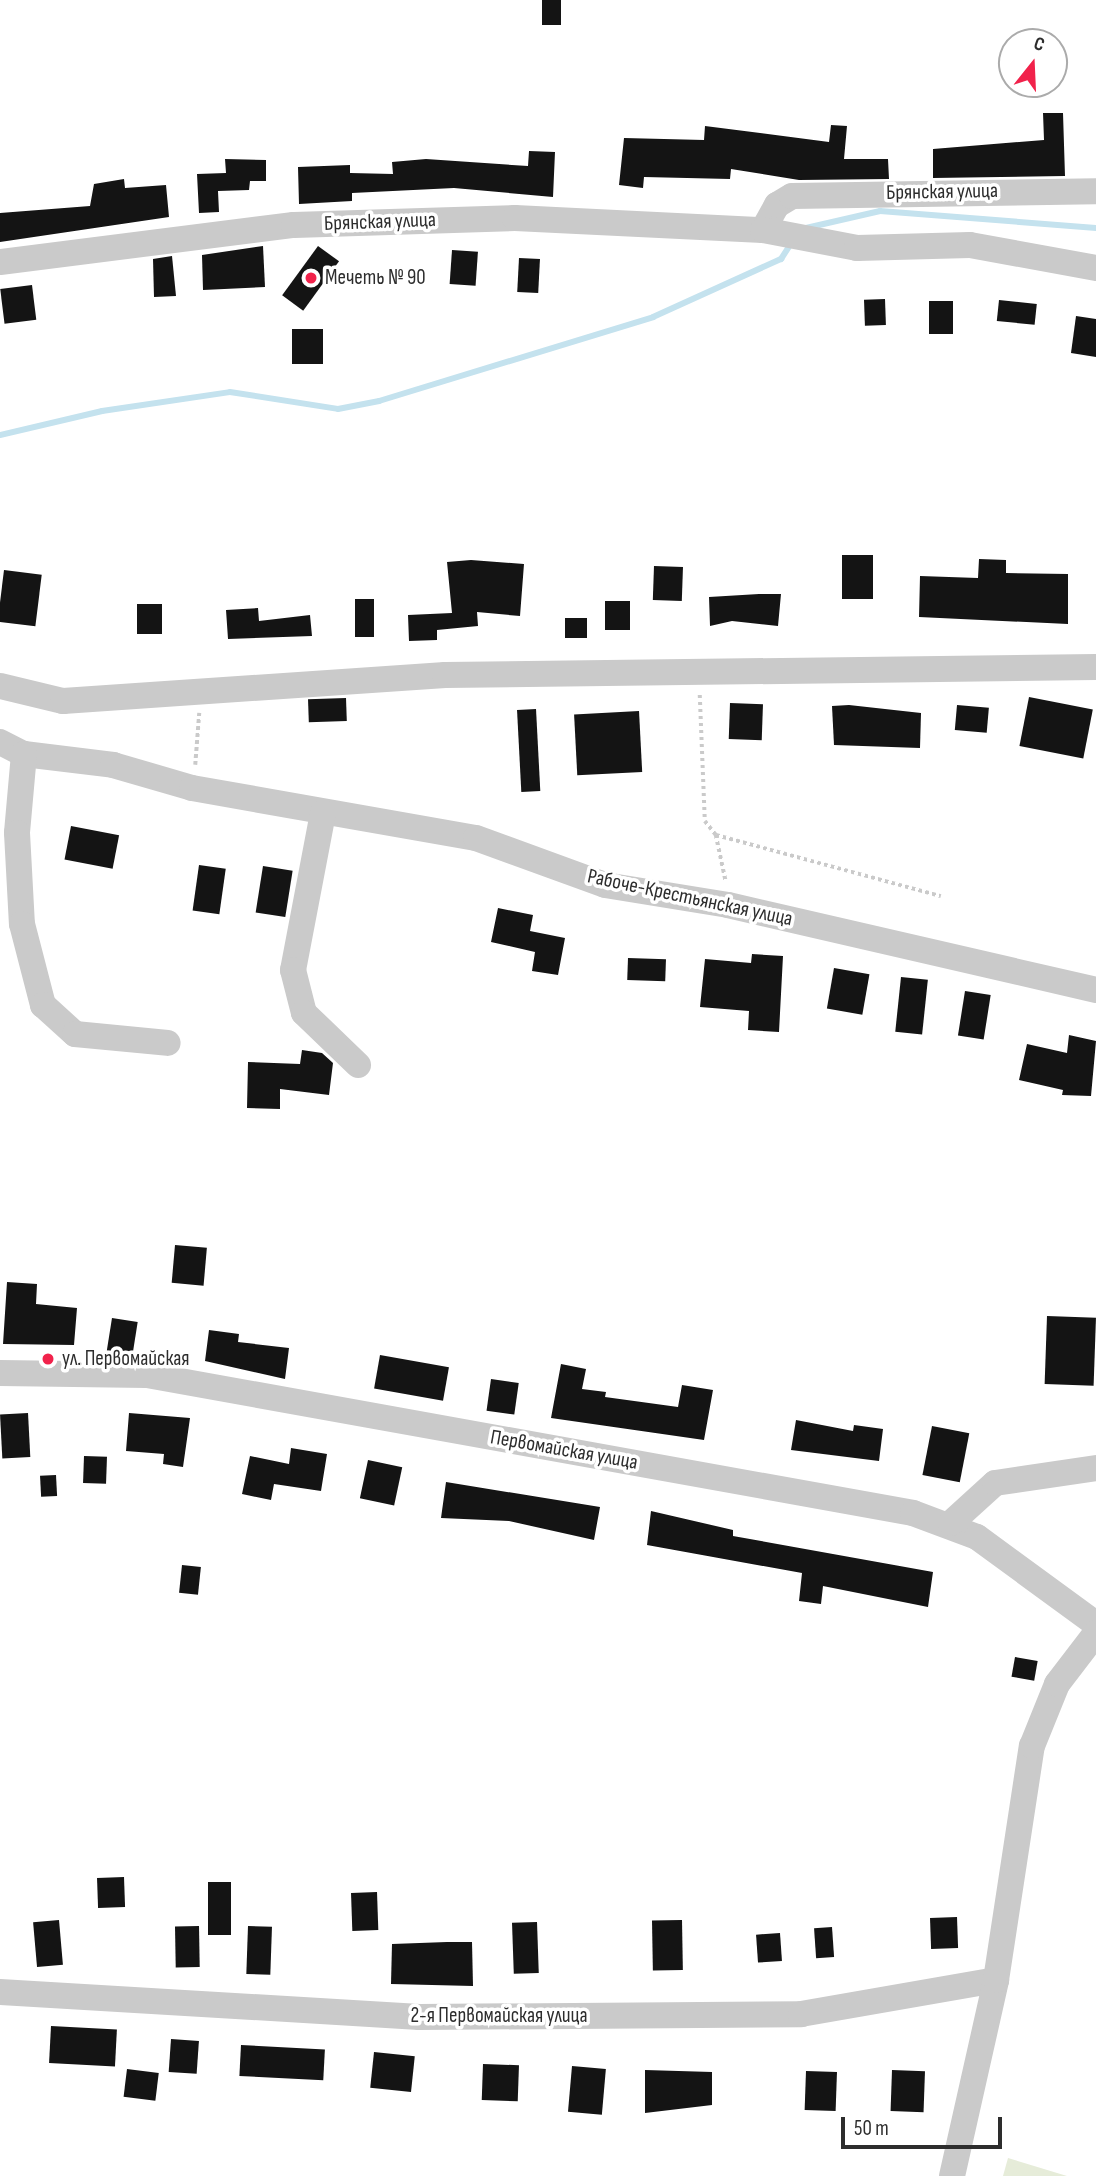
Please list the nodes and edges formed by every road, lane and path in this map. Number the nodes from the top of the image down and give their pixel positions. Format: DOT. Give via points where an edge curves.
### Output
graph roads {
  1 [pos="1096,191"];
  2 [pos="763,230"];
  3 [pos="0,261"];
  4 [pos="1096,268"];
  5 [pos="699,667"];
  6 [pos="1096,667"];
  7 [pos="0,686"];
  8 [pos="201,694"];
  9 [pos="0,742"];
  10 [pos="24,754"];
  11 [pos="192,788"];
  12 [pos="323,814"];
  13 [pos="716,835"];
  14 [pos="941,896"];
  15 [pos="728,905"];
  16 [pos="1096,990"];
  17 [pos="168,1043"];
  18 [pos="358,1065"];
  19 [pos="0,1373"];
  20 [pos="1096,1468"];
  21 [pos="951,1523"];
  22 [pos="1096,1624"];
  23 [pos="1096,1633"];
  24 [pos="996,1980"];
  25 [pos="0,1992"];
  26 [pos="952,2176"];
  1 -- 2 [label="street, Брянская улица" via="792,196 777,205"];
  2 -- 3 [label="street, Брянская улица" via="514,218 293,225"];
  2 -- 4 [label="street, Брянская улица" via="857,248 970,245"];
  5 -- 6 [label="street"];
  5 -- 8 [label="street" via="445,675"];
  5 -- 13 [label="path" via="705,821"];
  7 -- 8 [label="street" via="64,701"];
  8 -- 11 [label="path"];
  9 -- 10 [label="street, Рабоче-Крестьянская улица"];
  10 -- 11 [label="street, Рабоче-Крестьянская улица" via="113,765"];
  10 -- 17 [label="street" via="17,833 22,924 43,1005 75,1034"];
  11 -- 12 [label="street, Рабоче-Крестьянская улица"];
  12 -- 15 [label="street, Рабоче-Крестьянская улица" via="476,838 605,885"];
  12 -- 18 [label="street" via="292,970 304,1013"];
  13 -- 14 [label="path"];
  13 -- 15 [label="path"];
  15 -- 16 [label="street, Рабоче-Крестьянская улица"];
  19 -- 21 [label="street, Первомайская улица" via="147,1375"];
  20 -- 21 [label="street" via="995,1483"];
  21 -- 22 [label="street, Первомайская улица"];
  23 -- 24 [label="street" via="1057,1684 1032,1746"];
  24 -- 25 [label="street, 2-я Первомайская улица" via="787,2014 419,2017"];
  24 -- 26 [label="street"];
}
